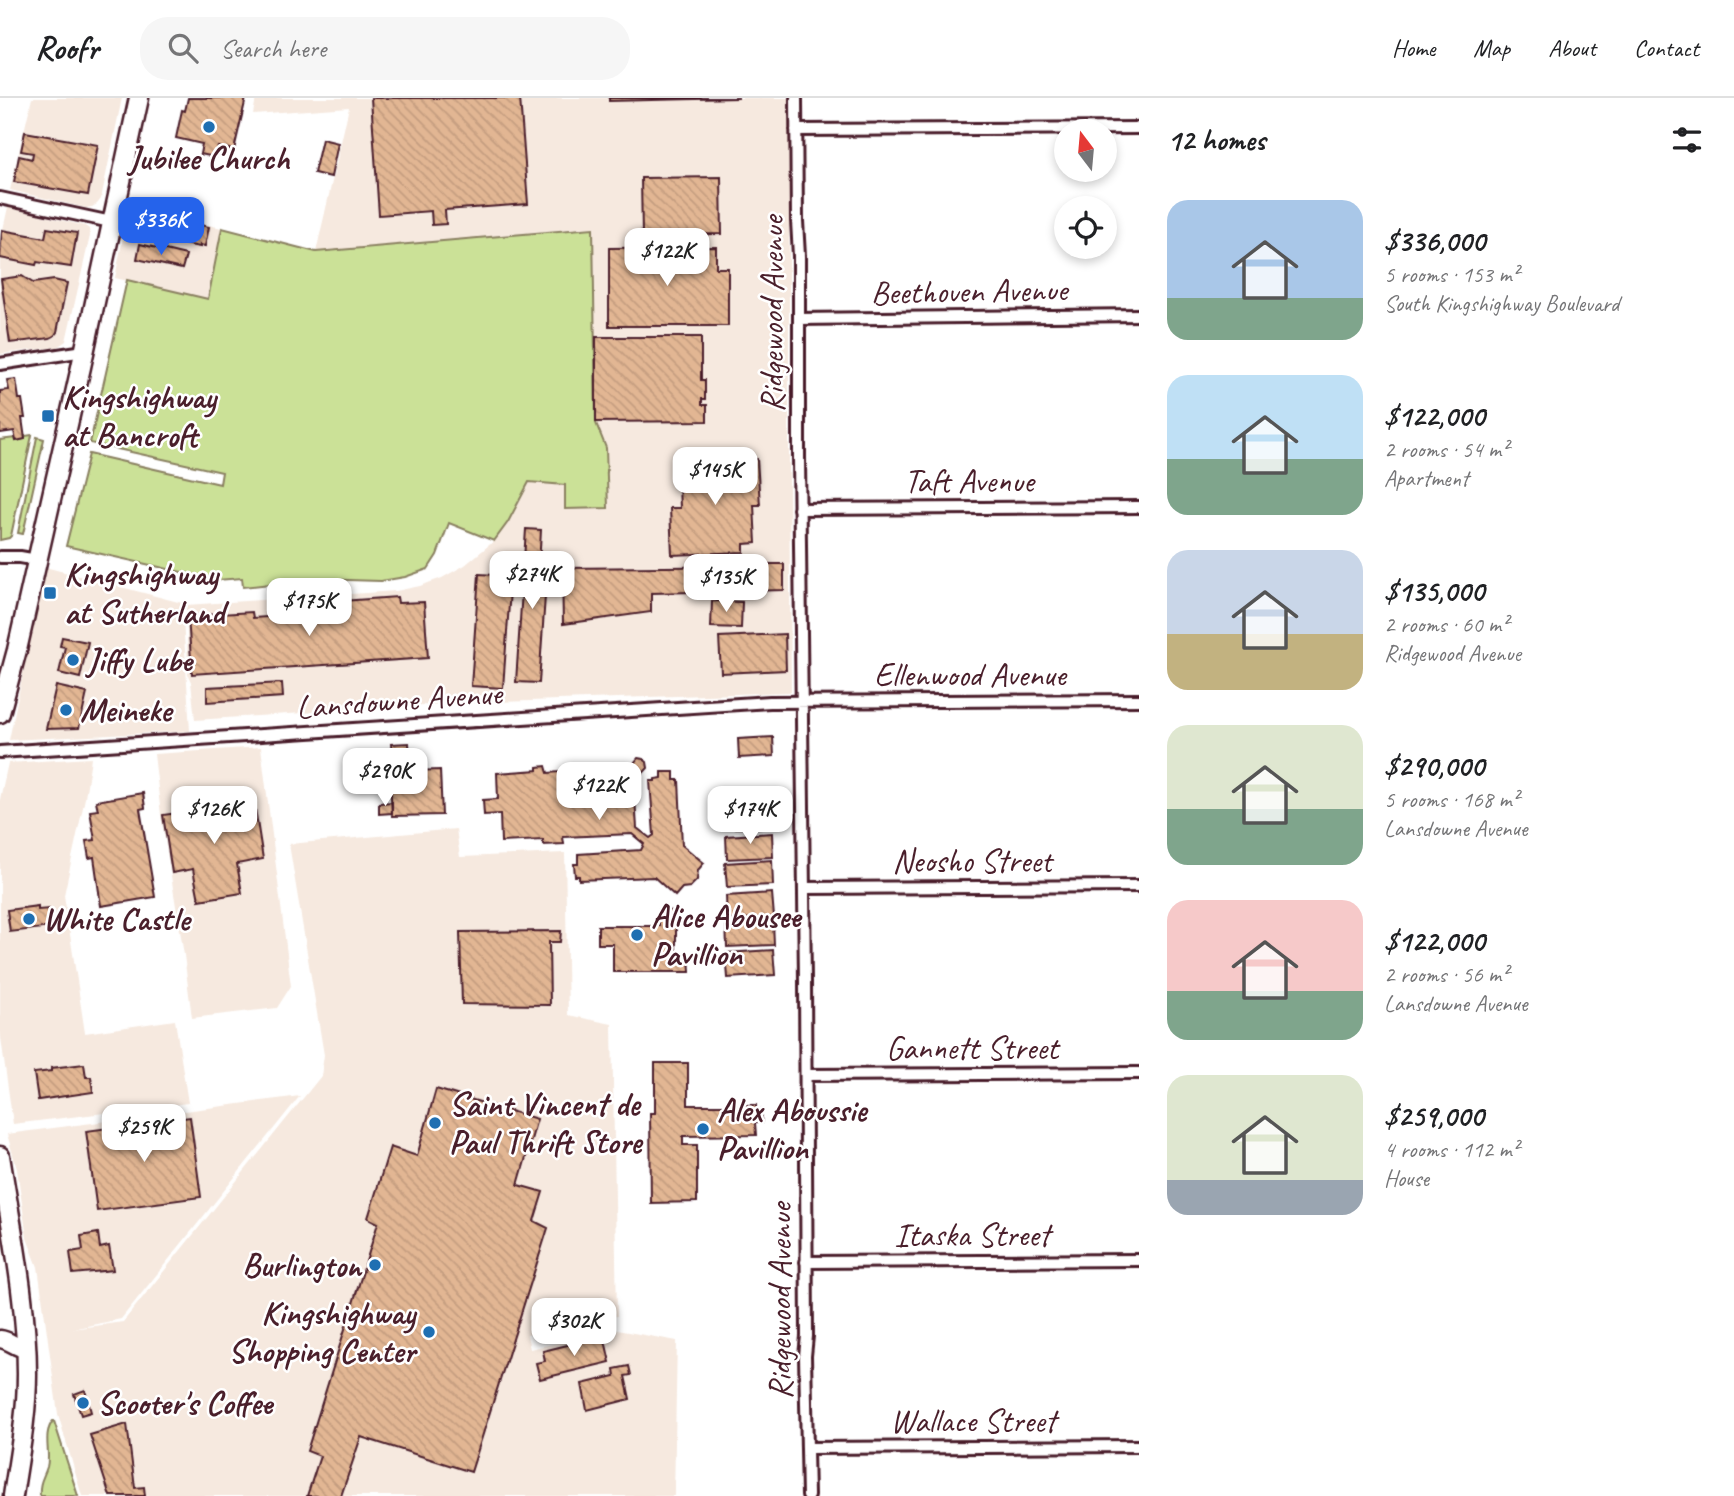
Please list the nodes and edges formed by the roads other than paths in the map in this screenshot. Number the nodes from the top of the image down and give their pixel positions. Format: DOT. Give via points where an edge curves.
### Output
graph roads {
  1 [pos="139,98"];
  2 [pos="796,98"];
  3 [pos="1139,128"];
  4 [pos="796,130"];
  5 [pos="0,198"];
  6 [pos="111,222"];
  7 [pos="1139,315"];
  8 [pos="799,319"];
  9 [pos="84,351"];
  10 [pos="0,364"];
  11 [pos="1139,507"];
  12 [pos="800,509"];
  13 [pos="0,557"];
  14 [pos="37,560"];
  15 [pos="1139,700"];
  16 [pos="802,702"];
  17 [pos="0,713"];
  18 [pos="0,752"];
  19 [pos="1139,886"];
  20 [pos="804,888"];
  21 [pos="1139,1073"];
  22 [pos="806,1075"];
  23 [pos="0,1156"];
  24 [pos="1139,1260"];
  25 [pos="806,1262"];
  26 [pos="0,1339"];
  27 [pos="26,1349"];
  28 [pos="1139,1446"];
  29 [pos="807,1448"];
  30 [pos="13,1496"];
  31 [pos="807,1496"];
  1 -- 6 [label="main road"];
  2 -- 4 [label="street, Ridgewood Avenue"];
  3 -- 4 [label="street"];
  4 -- 8 [label="street, Ridgewood Avenue"];
  5 -- 6 [label="street"];
  6 -- 9 [label="main road"];
  7 -- 8 [label="street, Beethoven Avenue"];
  8 -- 12 [label="street, Ridgewood Avenue"];
  9 -- 10 [label="street"];
  9 -- 14 [label="main road"];
  11 -- 12 [label="street, Taft Avenue"];
  12 -- 16 [label="street, Ridgewood Avenue"];
  13 -- 14 [label="street"];
  14 -- 17 [label="main road"];
  15 -- 16 [label="street, Ellenwood Avenue"];
  16 -- 18 [label="street, Lansdowne Avenue"];
  16 -- 20 [label="street, Ridgewood Avenue"];
  19 -- 20 [label="street, Neosho Street"];
  20 -- 22 [label="street, Ridgewood Avenue"];
  21 -- 22 [label="street, Gannett Street"];
  22 -- 25 [label="street, Ridgewood Avenue"];
  23 -- 27 [label="main road"];
  24 -- 25 [label="street, Itaska Street"];
  25 -- 29 [label="street, Ridgewood Avenue"];
  26 -- 27 [label="street"];
  27 -- 30 [label="main road" via="26,1404"];
  28 -- 29 [label="street, Wallace Street"];
  29 -- 31 [label="street, Ridgewood Avenue"];
}
